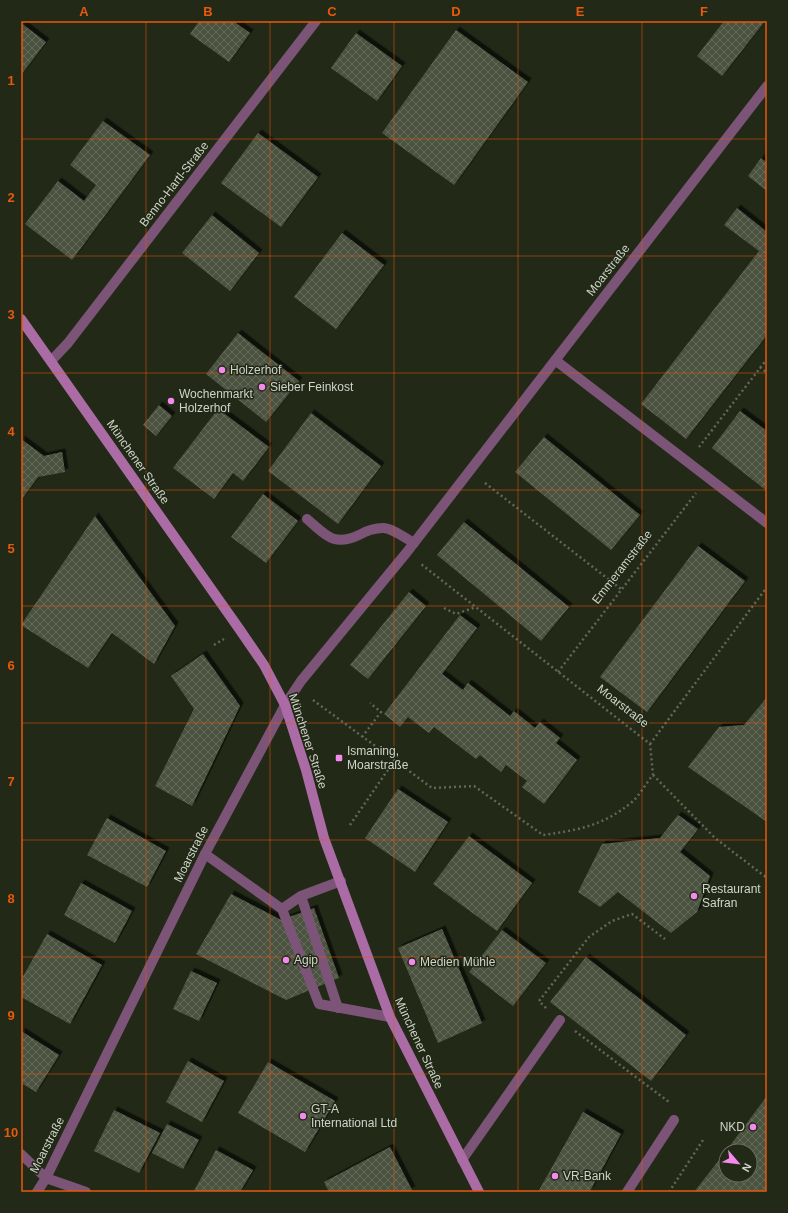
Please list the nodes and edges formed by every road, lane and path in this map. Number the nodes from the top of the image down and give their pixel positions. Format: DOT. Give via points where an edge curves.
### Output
graph roads {
  1 [pos="316,21"];
  2 [pos="767,86"];
  3 [pos="21,319"];
  4 [pos="767,359"];
  5 [pos="555,360"];
  6 [pos="51,361"];
  7 [pos="760,368"];
  8 [pos="767,373"];
  9 [pos="688,462"];
  10 [pos="469,471"];
  11 [pos="707,478"];
  12 [pos="307,519"];
  13 [pos="767,523"];
  14 [pos="414,543"];
  15 [pos="407,552"];
  16 [pos="767,587"];
  17 [pos="621,590"];
  18 [pos="476,607"];
  19 [pos="444,608"];
  20 [pos="558,672"];
  21 [pos="313,700"];
  22 [pos="370,703"];
  23 [pos="285,705"];
  24 [pos="362,737"];
  25 [pos="650,744"];
  26 [pos="394,761"];
  27 [pos="653,775"];
  28 [pos="350,825"];
  29 [pos="205,854"];
  30 [pos="767,878"];
  31 [pos="341,881"];
  32 [pos="301,896"];
  33 [pos="282,909"];
  34 [pos="665,938"];
  35 [pos="338,1008"];
  36 [pos="390,1017"];
  37 [pos="560,1020"];
  38 [pos="674,1106"];
  39 [pos="674,1120"];
  40 [pos="703,1140"];
  41 [pos="21,1154"];
  42 [pos="462,1160"];
  43 [pos="46,1178"];
  44 [pos="37,1192"];
  45 [pos="86,1192"];
  46 [pos="479,1192"];
  47 [pos="627,1192"];
  48 [pos="669,1192"];
  1 -- 6 [label="street, Benno-Hartl-Straße"];
  2 -- 5 [label="street, Moarstraße"];
  3 -- 6 [label="main road, Münchener Straße"];
  4 -- 7 [label="path"];
  5 -- 9 [label="street"];
  5 -- 10 [label="street, Moarstraße"];
  6 -- 23 [label="main road, Münchener Straße" via="264,665"];
  7 -- 8 [label="path"];
  7 -- 9 [label="path"];
  9 -- 11 [label="street"];
  10 -- 14 [label="street, Moarstraße"];
  10 -- 17 [label="path"];
  11 -- 13 [label="street"];
  11 -- 17 [label="path, Emmeramstraße"];
  12 -- 14 [label="street" via="327,536 338,541 384,528"];
  14 -- 15 [label="street, Moarstraße"];
  15 -- 18 [label="path, Moarstraße"];
  15 -- 23 [label="street, Moarstraße" via="301,681"];
  16 -- 25 [label="path"];
  17 -- 20 [label="path, Emmeramstraße"];
  18 -- 19 [label="path" via="456,614"];
  18 -- 20 [label="path, Moarstraße"];
  20 -- 25 [label="path, Moarstraße"];
  21 -- 24 [label="path"];
  22 -- 24 [label="path" via="381,712"];
  23 -- 29 [label="street, Moarstraße"];
  23 -- 31 [label="main road, Münchener Straße" via="324,838"];
  24 -- 26 [label="path"];
  25 -- 27 [label="path, Moarstraße"];
  26 -- 27 [label="path" via="432,788 474,786 543,835 585,829 610,817 633,801"];
  26 -- 28 [label="path"];
  27 -- 30 [label="path" via="715,838"];
  29 -- 33 [label="street"];
  29 -- 43 [label="street, Moarstraße"];
  31 -- 32 [label="street"];
  31 -- 36 [label="main road, Münchener Straße"];
  32 -- 33 [label="street"];
  32 -- 35 [label="street"];
  33 -- 35 [label="street" via="319,1004"];
  34 -- 37 [label="path" via="632,914 612,921 589,937 539,1002"];
  35 -- 36 [label="street"];
  36 -- 42 [label="main road, Münchener Straße"];
  37 -- 38 [label="path"];
  37 -- 42 [label="street"];
  39 -- 47 [label="street"];
  40 -- 48 [label="path"];
  41 -- 43 [label="street"];
  42 -- 46 [label="main road, Münchener Straße"];
  43 -- 44 [label="street, Moarstraße"];
  43 -- 45 [label="street"];
}
